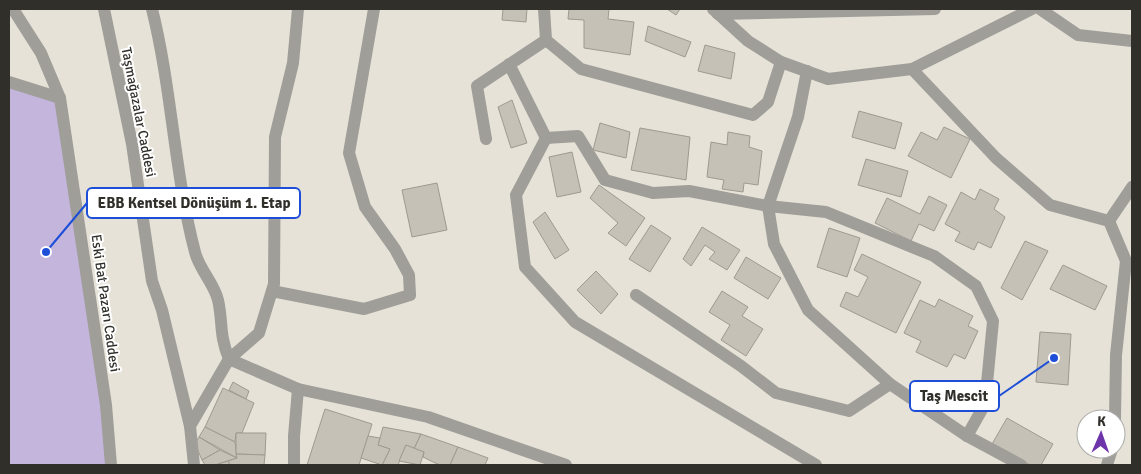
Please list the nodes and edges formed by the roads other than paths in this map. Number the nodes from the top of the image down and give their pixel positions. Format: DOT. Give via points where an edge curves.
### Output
graph roads {
  1 [pos="13,9"];
  2 [pos="104,9"];
  3 [pos="298,9"];
  4 [pos="374,9"];
  5 [pos="544,9"];
  6 [pos="935,9"];
  7 [pos="1032,9"];
  8 [pos="1040,9"];
  9 [pos="153,10"];
  10 [pos="716,11"];
  11 [pos="546,40"];
  12 [pos="1132,41"];
  13 [pos="781,62"];
  14 [pos="509,64"];
  15 [pos="912,69"];
  16 [pos="807,71"];
  17 [pos="9,82"];
  18 [pos="60,98"];
  19 [pos="486,138"];
  20 [pos="546,138"];
  21 [pos="1132,187"];
  22 [pos="768,206"];
  23 [pos="1108,221"];
  24 [pos="1129,264"];
  25 [pos="272,291"];
  26 [pos="636,295"];
  27 [pos="229,359"];
  28 [pos="890,384"];
  29 [pos="298,389"];
  30 [pos="1115,409"];
  31 [pos="190,426"];
  32 [pos="967,436"];
  33 [pos="111,465"];
  34 [pos="194,465"];
  35 [pos="294,465"];
  36 [pos="566,465"];
  37 [pos="816,465"];
  38 [pos="1021,465"];
  1 -- 18 [label="street, Eski Bat Pazarı Caddesi" via="41,53"];
  2 -- 31 [label="street, Taşmağazalar Caddesi" via="132,144 152,281"];
  3 -- 25 [label="street" via="293,63 275,137"];
  4 -- 25 [label="street" via="349,154 365,207 409,275 410,295 364,309"];
  5 -- 11 [label="street"];
  6 -- 10 [label="street"];
  7 -- 15 [label="street"];
  8 -- 12 [label="street" via="1078,36"];
  9 -- 27 [label="street" via="163,50 175,150 195,254 218,299 222,342"];
  10 -- 13 [label="street" via="748,41"];
  11 -- 13 [label="street" via="581,69 753,115 768,102"];
  11 -- 14 [label="street"];
  13 -- 16 [label="street"];
  14 -- 19 [label="street" via="477,86"];
  14 -- 20 [label="street"];
  15 -- 16 [label="street" via="828,79"];
  15 -- 23 [label="street" via="996,158 1050,204"];
  16 -- 22 [label="street" via="798,117"];
  17 -- 18 [label="street"];
  18 -- 33 [label="street, Eski Bat Pazarı Caddesi" via="106,405"];
  20 -- 22 [label="street" via="578,136 606,180 653,193 689,191"];
  20 -- 37 [label="street" via="516,195 525,267 575,322"];
  21 -- 23 [label="street"];
  22 -- 28 [label="street" via="774,244 808,310"];
  22 -- 32 [label="street" via="826,212 934,256 976,286 993,322 985,404"];
  23 -- 24 [label="street"];
  24 -- 30 [label="street" via="1116,355"];
  25 -- 27 [label="street" via="259,333"];
  26 -- 28 [label="street" via="776,392 849,411"];
  27 -- 29 [label="street"];
  27 -- 31 [label="street"];
  28 -- 32 [label="street"];
  29 -- 35 [label="street"];
  29 -- 36 [label="street" via="428,417"];
  31 -- 34 [label="street, Taşmağazalar Caddesi"];
  32 -- 38 [label="street"];
}
